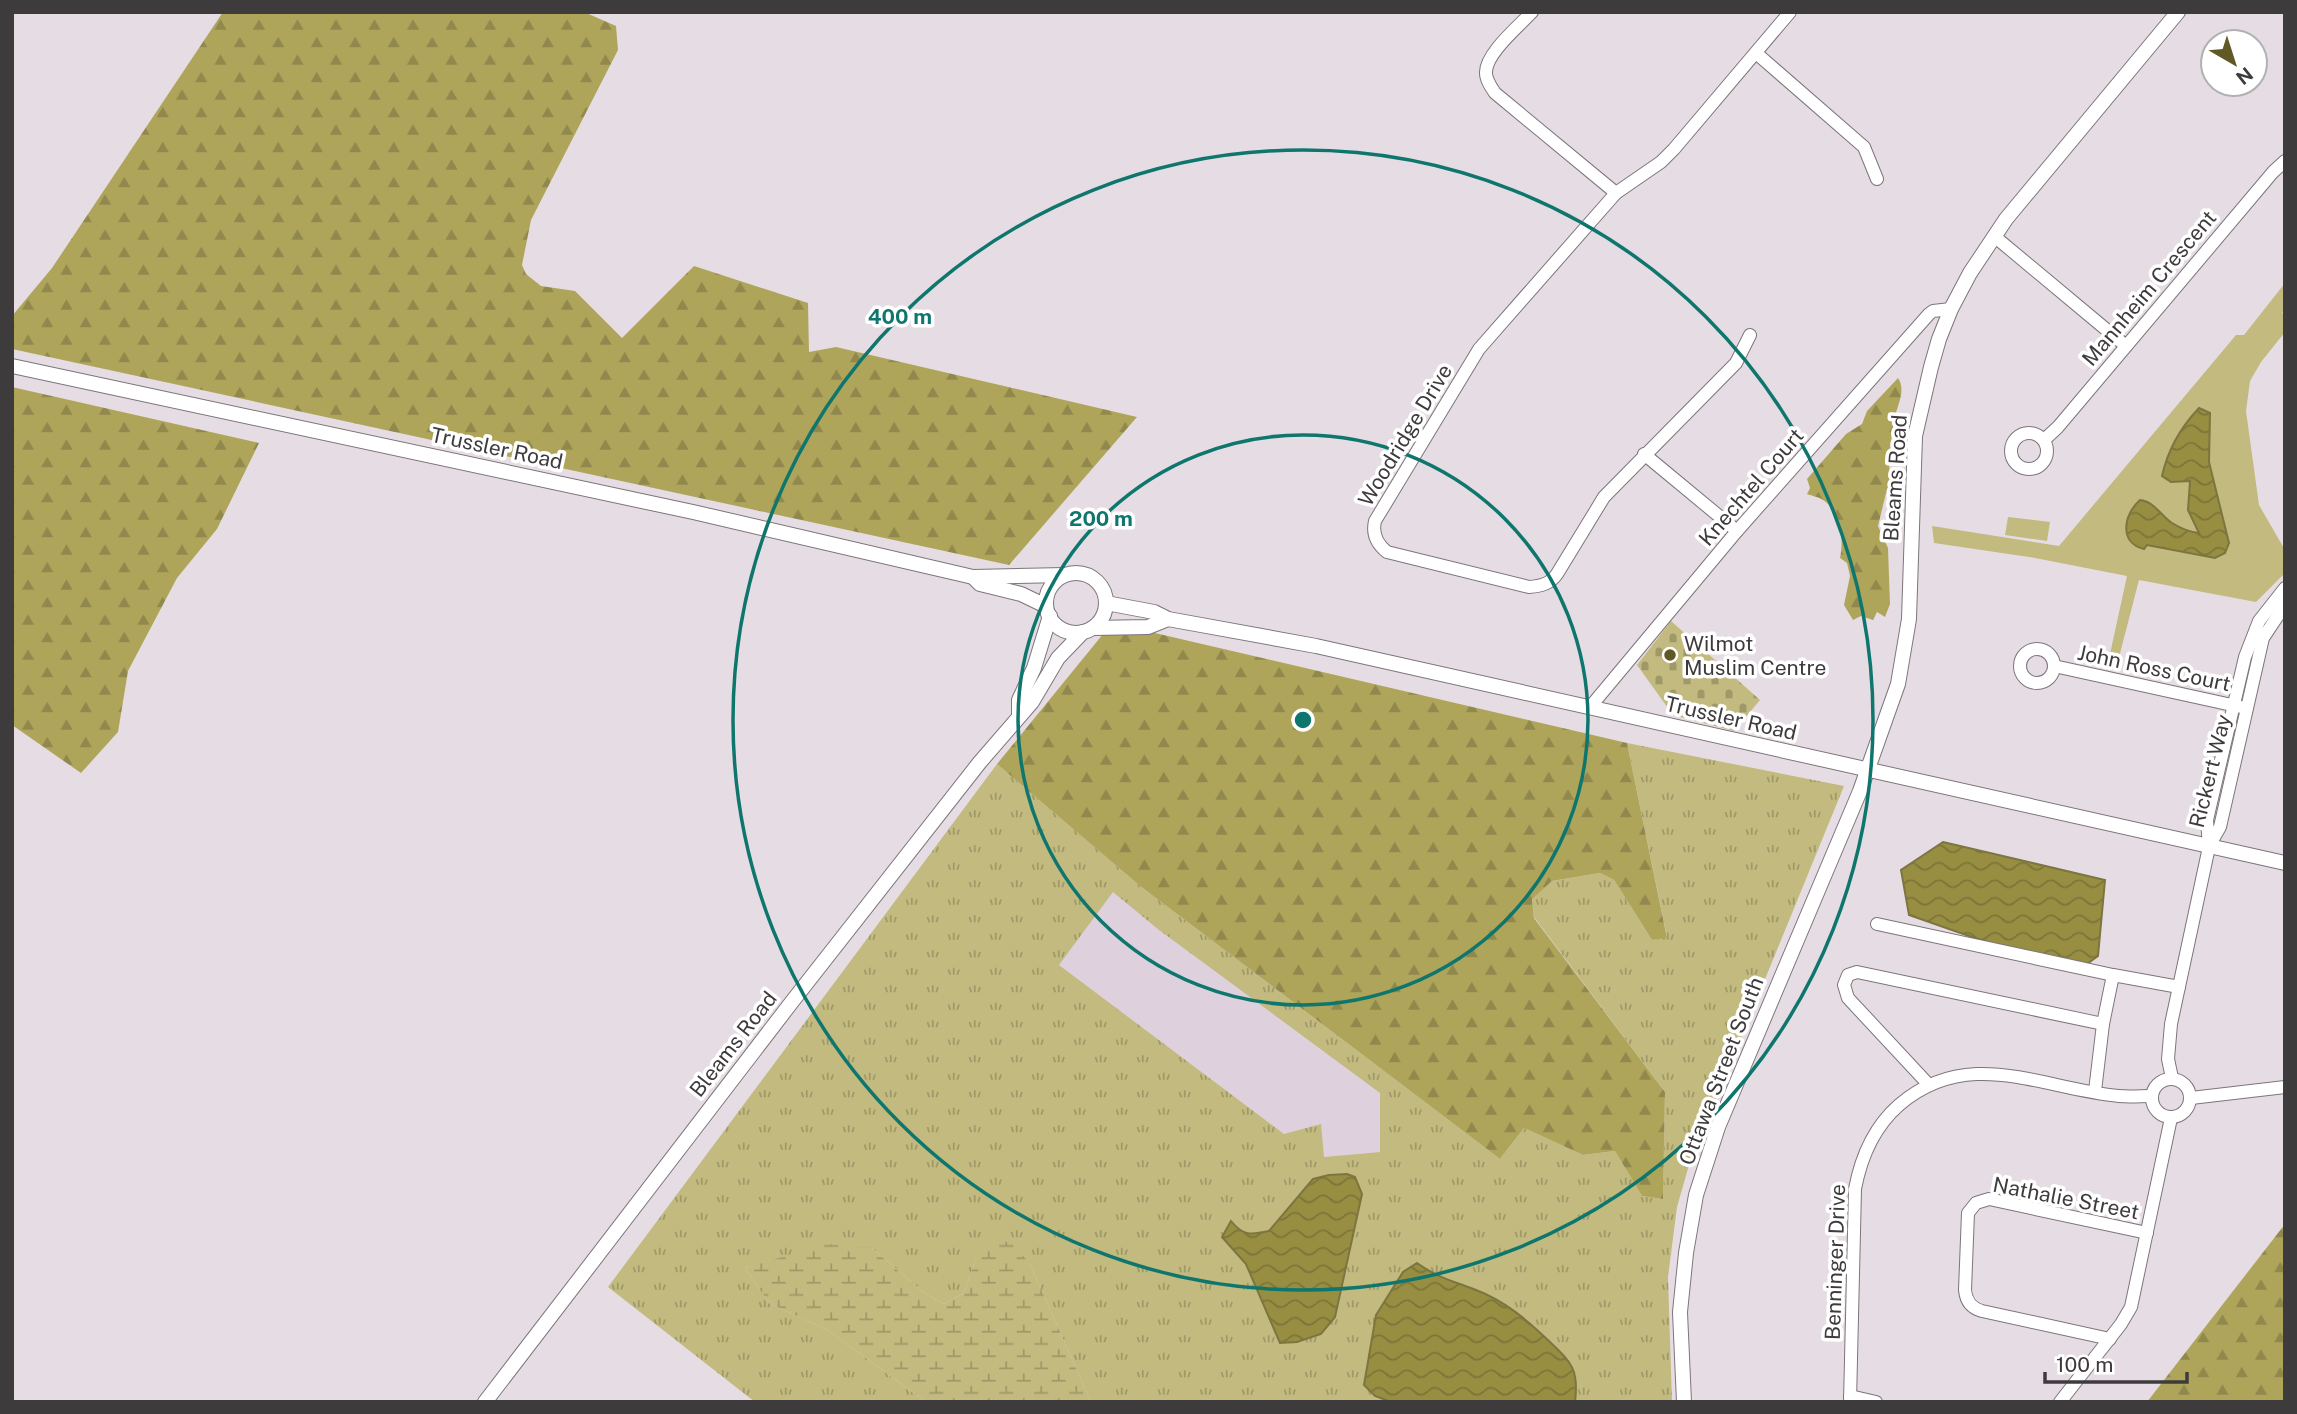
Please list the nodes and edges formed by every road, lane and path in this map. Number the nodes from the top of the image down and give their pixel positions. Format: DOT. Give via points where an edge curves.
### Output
graph roads {
  1 [pos="1532,12"];
  2 [pos="1790,12"];
  3 [pos="2178,12"];
  4 [pos="1756,53"];
  5 [pos="2285,161"];
  6 [pos="1877,178"];
  7 [pos="1616,193"];
  8 [pos="1994,236"];
  9 [pos="1951,309"];
  10 [pos="1750,335"];
  11 [pos="2126,346"];
  12 [pos="12,366"];
  13 [pos="2043,440"];
  14 [pos="1644,454"];
  15 [pos="1737,531"];
  16 [pos="1065,575"];
  17 [pos="973,577"];
  18 [pos="2285,588"];
  19 [pos="1106,603"];
  20 [pos="2285,605"];
  21 [pos="1048,611"];
  22 [pos="1168,619"];
  23 [pos="1088,630"];
  24 [pos="2054,666"];
  25 [pos="1591,706"];
  26 [pos="2240,706"];
  27 [pos="1019,715"];
  28 [pos="1867,771"];
  29 [pos="2209,846"];
  30 [pos="2285,863"];
  31 [pos="1877,924"];
  32 [pos="2113,975"];
  33 [pos="2179,987"];
  34 [pos="2103,1024"];
  35 [pos="2172,1078"];
  36 [pos="1929,1085"];
  37 [pos="2285,1087"];
  38 [pos="2095,1091"];
  39 [pos="2151,1096"];
  40 [pos="2191,1098"];
  41 [pos="2171,1118"];
  42 [pos="2147,1233"];
  43 [pos="2110,1339"];
  44 [pos="1850,1399"];
  45 [pos="485,1402"];
  46 [pos="1684,1402"];
  47 [pos="1876,1402"];
  48 [pos="2060,1402"];
  1 -- 7 [label="street" via="1491,56 1485,74 1488,82 1495,93"];
  2 -- 4 [label="street, Woodridge Drive"];
  3 -- 8 [label="main road, Bleams Road"];
  4 -- 6 [label="street" via="1864,147"];
  4 -- 7 [label="street, Woodridge Drive" via="1661,162"];
  5 -- 11 [label="street, Mannheim Crescent"];
  7 -- 14 [label="street, Woodridge Drive" via="1479,349 1376,521 1374,535 1387,552 1529,587 1542,586 1555,578 1604,497"];
  8 -- 9 [label="main road, Bleams Road"];
  8 -- 11 [label="street"];
  9 -- 15 [label="street, Knechtel Court" via="1929,314"];
  9 -- 28 [label="main road, Bleams Road" via="1930,367 1915,436 1910,594 1902,666"];
  10 -- 14 [label="street, Woodridge Drive" via="1736,363"];
  11 -- 13 [label="street, Mannheim Crescent"];
  12 -- 17 [label="main road, Trussler Road"];
  14 -- 15 [label="street"];
  15 -- 25 [label="street, Knechtel Court"];
  16 -- 17 [label="main road, Trussler Road"];
  16 -- 19 [label="main road" via="1084,573 1093,578 1105,593"];
  16 -- 21 [label="main road" via="1050,588"];
  17 -- 21 [label="main road, Trussler Road" via="980,584 1021,594"];
  18 -- 26 [label="street, Rickert Way" via="2254,630"];
  19 -- 22 [label="main road, Trussler Road"];
  19 -- 23 [label="main road" via="1105,612"];
  20 -- 26 [label="street, Rickert Way" via="2263,638"];
  21 -- 23 [label="main road" via="1064,630"];
  21 -- 27 [label="main road, Bleams Road" via="1034,668 1019,700"];
  22 -- 23 [label="main road, Trussler Road" via="1148,627"];
  22 -- 25 [label="main road, Trussler Road"];
  23 -- 27 [label="main road, Bleams Road" via="1058,659"];
  24 -- 26 [label="street, John Ross Court"];
  25 -- 28 [label="main road, Trussler Road"];
  26 -- 29 [label="street, Rickert Way" via="2220,827"];
  27 -- 45 [label="main road, Bleams Road"];
  28 -- 29 [label="main road, Trussler Road"];
  28 -- 46 [label="main road, Ottawa Street South" via="1718,1127 1696,1195 1680,1312"];
  29 -- 30 [label="main road, Trussler Road"];
  29 -- 33 [label="street, Rickert Way"];
  31 -- 32 [label="street"];
  32 -- 33 [label="street"];
  32 -- 34 [label="street"];
  33 -- 35 [label="street, Rickert Way" via="2168,1041"];
  34 -- 36 [label="street" via="1857,972 1848,975 1844,985 1848,998"];
  34 -- 38 [label="street"];
  35 -- 39 [label="street" via="2158,1084"];
  35 -- 40 [label="street" via="2185,1084"];
  36 -- 38 [label="street, Benninger Drive" via="1956,1076 1992,1073"];
  36 -- 44 [label="street, Benninger Drive" via="1888,1116 1860,1166 1855,1200"];
  37 -- 40 [label="street"];
  38 -- 39 [label="street, Benninger Drive"];
  39 -- 41 [label="street" via="2156,1111"];
  40 -- 41 [label="street" via="2185,1112"];
  41 -- 42 [label="street, Nathalie Street"];
  42 -- 43 [label="street, Nathalie Street" via="2130,1307"];
  42 -- 43 [label="street, Nathalie Street" via="1989,1199 1976,1203 1968,1213 1965,1290 1972,1306"];
  43 -- 48 [label="street, Nathalie Street"];
  44 -- 47 [label="street"];
}
